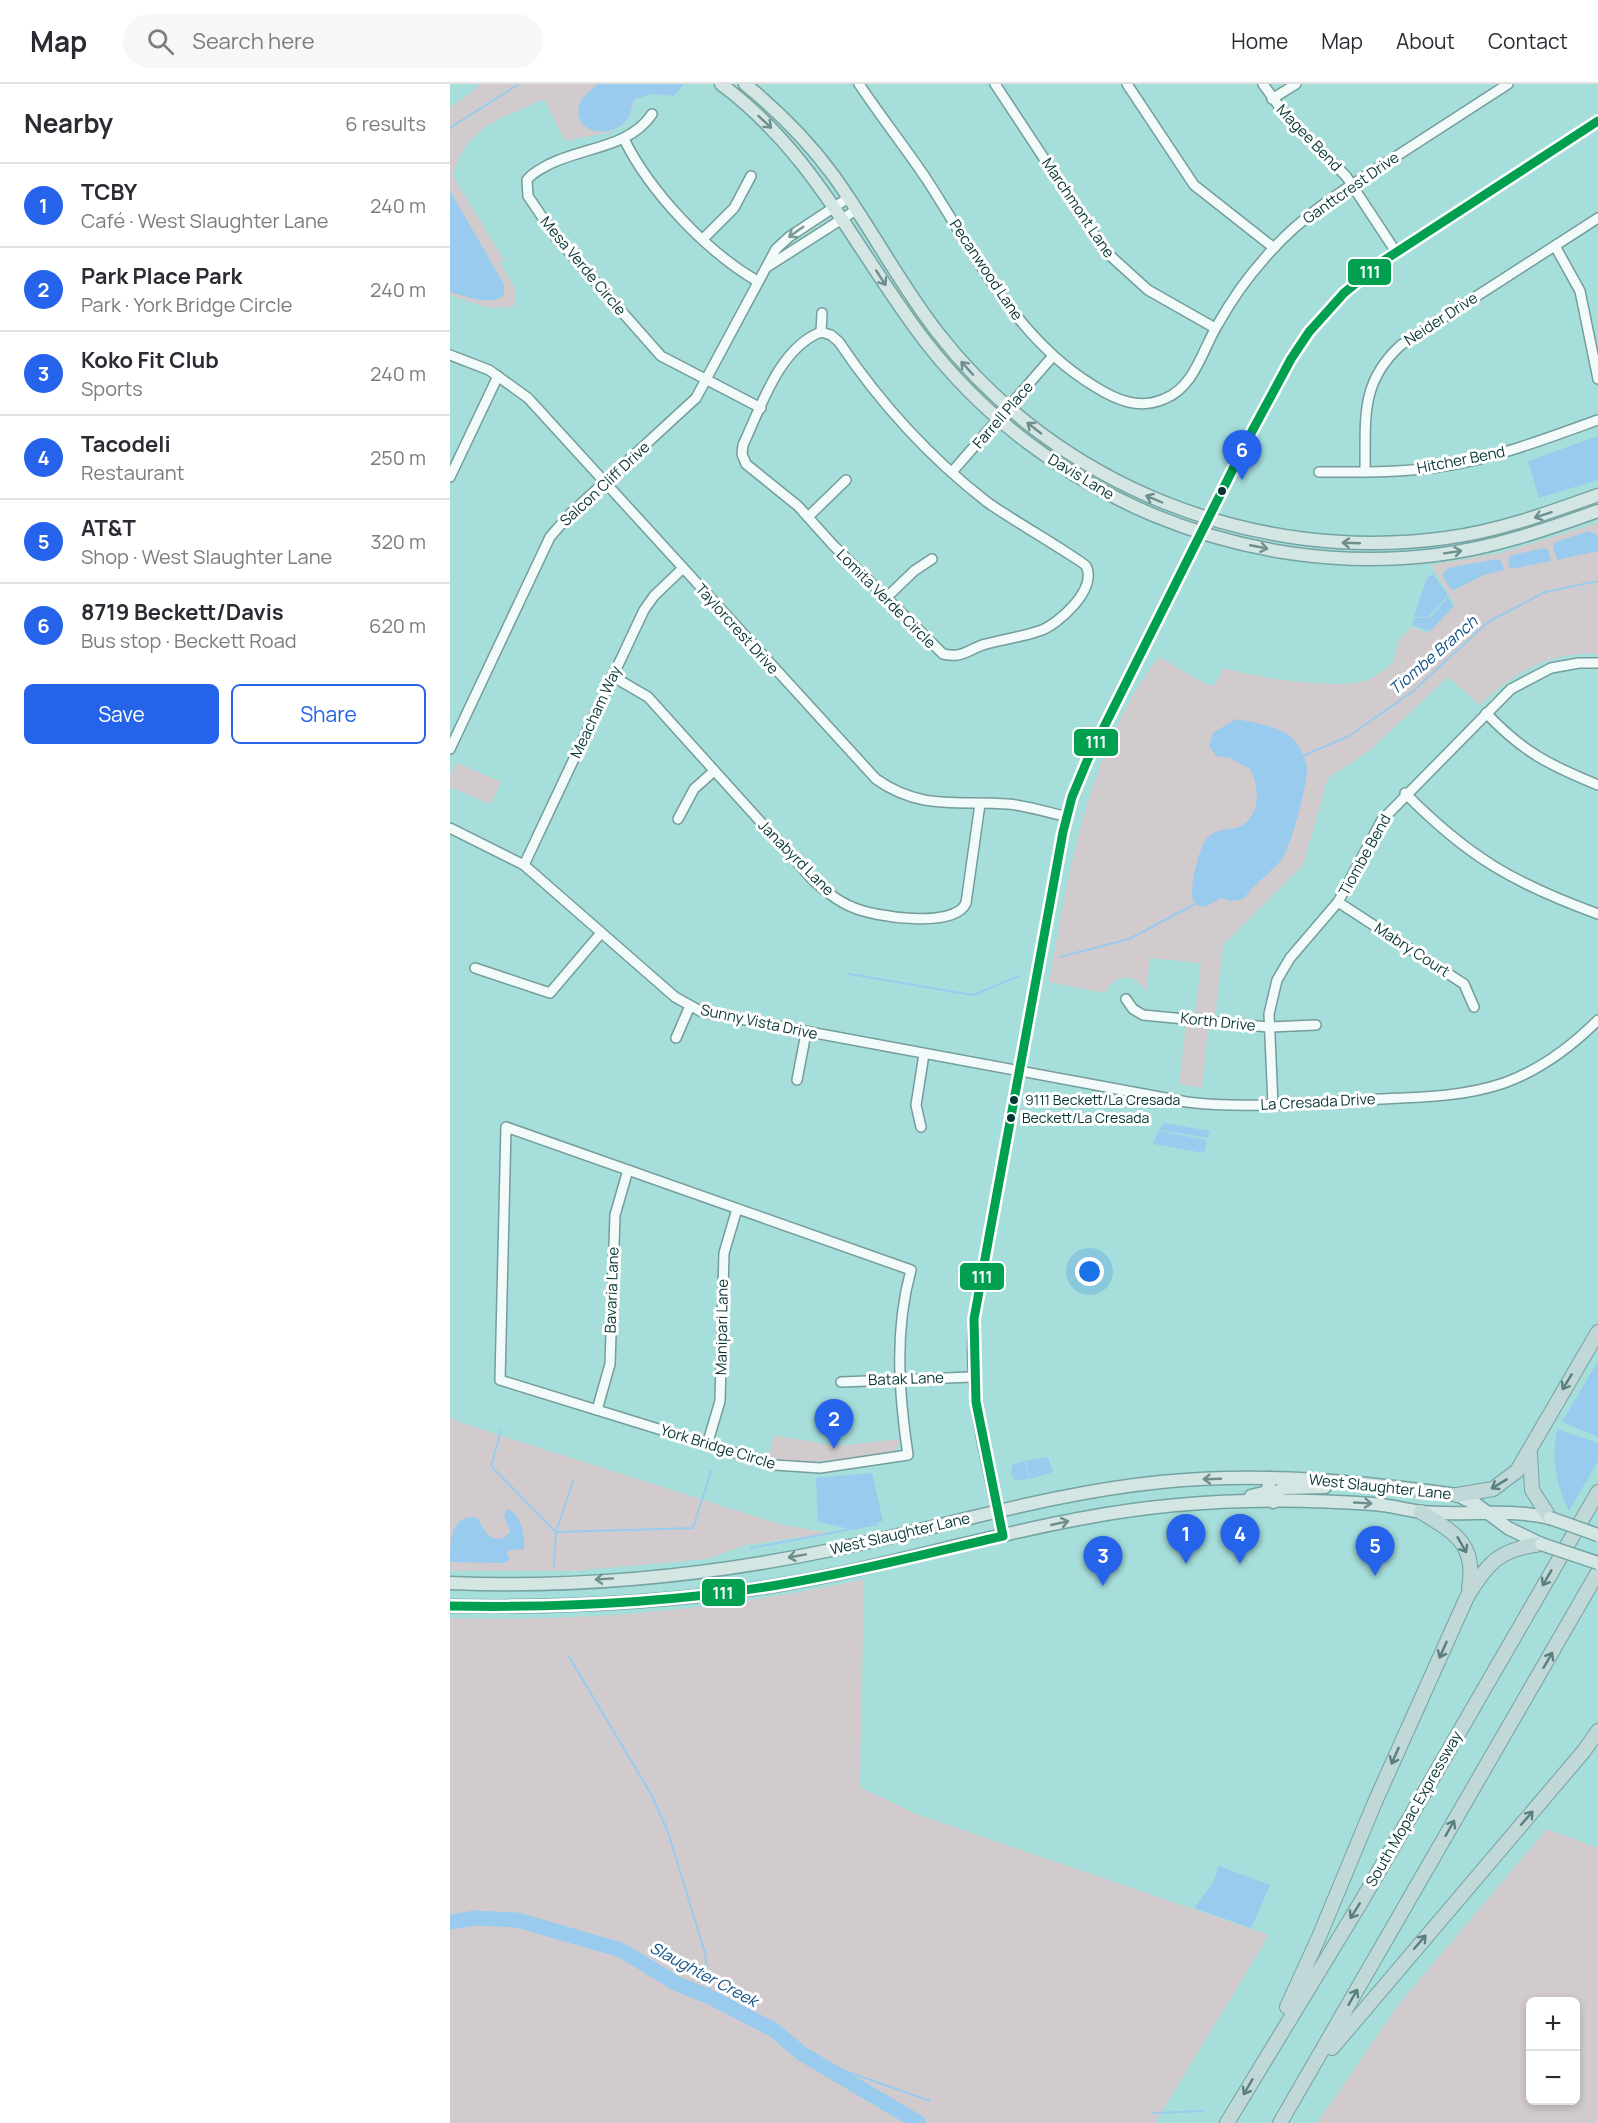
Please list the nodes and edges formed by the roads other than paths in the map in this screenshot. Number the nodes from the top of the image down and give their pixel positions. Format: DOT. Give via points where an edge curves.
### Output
graph roads {
  1 [pos="721,84"];
  2 [pos="745,84"];
  3 [pos="859,84"];
  4 [pos="995,84"];
  5 [pos="1127,84"];
  6 [pos="1263,84"];
  7 [pos="1296,84"];
  8 [pos="1508,84"];
  9 [pos="1272,99"];
  10 [pos="652,114"];
  11 [pos="1598,121"];
  12 [pos="624,139"];
  13 [pos="751,176"];
  14 [pos="1352,185"];
  15 [pos="848,198"];
  16 [pos="835,206"];
  17 [pos="856,210"];
  18 [pos="844,218"];
  19 [pos="1598,218"];
  20 [pos="703,239"];
  21 [pos="1555,246"];
  22 [pos="1274,248"];
  23 [pos="1396,252"];
  24 [pos="767,267"];
  25 [pos="758,280"];
  26 [pos="822,313"];
  27 [pos="1215,328"];
  28 [pos="821,332"];
  29 [pos="450,355"];
  30 [pos="1053,356"];
  31 [pos="498,376"];
  32 [pos="1598,379"];
  33 [pos="706,381"];
  34 [pos="1155,402"];
  35 [pos="761,408"];
  36 [pos="1010,408"];
  37 [pos="999,420"];
  38 [pos="1598,420"];
  39 [pos="952,472"];
  40 [pos="1319,472"];
  41 [pos="1365,472"];
  42 [pos="450,477"];
  43 [pos="846,480"];
  44 [pos="604,482"];
  45 [pos="1598,495"];
  46 [pos="1598,511"];
  47 [pos="808,517"];
  48 [pos="1209,519"];
  49 [pos="1202,534"];
  50 [pos="932,559"];
  51 [pos="682,568"];
  52 [pos="887,597"];
  53 [pos="1598,663"];
  54 [pos="612,676"];
  55 [pos="1486,713"];
  56 [pos="450,749"];
  57 [pos="714,771"];
  58 [pos="1598,785"];
  59 [pos="1405,793"];
  60 [pos="980,804"];
  61 [pos="1067,817"];
  62 [pos="678,819"];
  63 [pos="450,828"];
  64 [pos="524,865"];
  65 [pos="1338,902"];
  66 [pos="1598,914"];
  67 [pos="601,933"];
  68 [pos="475,968"];
  69 [pos="1126,999"];
  70 [pos="690,1006"];
  71 [pos="1474,1007"];
  72 [pos="1598,1020"];
  73 [pos="1316,1025"];
  74 [pos="1268,1028"];
  75 [pos="806,1033"];
  76 [pos="676,1038"];
  77 [pos="924,1054"];
  78 [pos="1019,1072"];
  79 [pos="797,1080"];
  80 [pos="1273,1105"];
  81 [pos="921,1126"];
  82 [pos="628,1170"];
  83 [pos="737,1209"];
  84 [pos="1598,1332"];
  85 [pos="972,1377"];
  86 [pos="899,1380"];
  87 [pos="841,1382"];
  88 [pos="597,1410"];
  89 [pos="707,1445"];
  90 [pos="1530,1452"];
  91 [pos="1271,1478"];
  92 [pos="1349,1481"];
  93 [pos="1598,1492"];
  94 [pos="1456,1495"];
  95 [pos="1272,1502"];
  96 [pos="1185,1504"];
  97 [pos="998,1512"];
  98 [pos="1421,1512"];
  99 [pos="1487,1513"];
  100 [pos="1550,1518"];
  101 [pos="1598,1535"];
  102 [pos="1003,1536"];
  103 [pos="1542,1544"];
  104 [pos="1598,1563"];
  105 [pos="1598,1572"];
  106 [pos="450,1582"];
  107 [pos="1467,1597"];
  108 [pos="450,1606"];
  109 [pos="1598,1731"];
  110 [pos="1268,2051"];
  111 [pos="1303,2085"];
  112 [pos="1227,2123"];
  113 [pos="1280,2123"];
  1 -- 16 [label="main road, Davis Lane, one-way" via="782,138"];
  2 -- 15 [label="main road, Davis Lane" via="806,142"];
  3 -- 30 [label="street, Pecanwood Lane" via="1010,309"];
  4 -- 27 [label="street, Marchmont Lane" via="1105,251 1148,290"];
  5 -- 22 [label="street" via="1198,189"];
  6 -- 9 [label="street, Magee Bend"];
  7 -- 9 [label="street"];
  8 -- 14 [label="street, Ganttcrest Drive"];
  9 -- 14 [label="street, Magee Bend"];
  10 -- 12 [label="street"];
  11 -- 23 [label="street"];
  12 -- 20 [label="street" via="641,171"];
  12 -- 33 [label="street, Mesa Verde Circle" via="568,155 544,167 529,177 527,193 569,254 655,349"];
  13 -- 20 [label="street" via="734,208"];
  14 -- 22 [label="street, Ganttcrest Drive" via="1307,217"];
  14 -- 23 [label="street, Magee Bend"];
  15 -- 16 [label="street, Salcon Cliff Drive"];
  15 -- 17 [label="main road, Davis Lane"];
  16 -- 18 [label="main road, Davis Lane"];
  16 -- 24 [label="street, Salcon Cliff Drive, one-way" via="781,243"];
  17 -- 18 [label="street, Salcon Cliff Drive"];
  36 -- 17 [label="main road, Davis Lane, one-way" via="939,335"];
  18 -- 24 [label="street, Salcon Cliff Drive"];
  18 -- 37 [label="main road, Davis Lane, one-way" via="925,341"];
  19 -- 21 [label="street, Neider Drive"];
  20 -- 25 [label="street" via="719,256"];
  21 -- 32 [label="street" via="1580,291"];
  21 -- 41 [label="street, Neider Drive" via="1388,357 1373,379 1367,399"];
  22 -- 27 [label="street, Ganttcrest Drive"];
  23 -- 48 [label="street" via="1344,293 1300,345"];
  24 -- 25 [label="street, Salcon Cliff Drive"];
  25 -- 33 [label="street, Salcon Cliff Drive"];
  26 -- 28 [label="street"];
  27 -- 34 [label="street, Ganttcrest Drive" via="1188,380 1174,394"];
  28 -- 35 [label="street, Lomita Verde Circle" via="806,338 790,355"];
  28 -- 39 [label="street, Lomita Verde Circle" via="839,342 888,408"];
  29 -- 31 [label="street, Taylorcrest Drive"];
  30 -- 34 [label="street, Pecanwood Lane" via="1086,382 1117,399 1135,404"];
  30 -- 36 [label="street, Farrell Place"];
  31 -- 42 [label="street"];
  31 -- 44 [label="street, Taylorcrest Drive" via="528,398"];
  33 -- 35 [label="street, Mesa Verde Circle"];
  33 -- 44 [label="street, Salcon Cliff Drive" via="688,407"];
  35 -- 47 [label="street, Lomita Verde Circle" via="743,445 744,460"];
  36 -- 37 [label="street, Farrell Place"];
  48 -- 36 [label="main road, Davis Lane, one-way" via="1179,510 1112,479 1059,447"];
  37 -- 39 [label="street, Farrell Place"];
  37 -- 49 [label="main road, Davis Lane" via="1079,478 1155,516"];
  38 -- 41 [label="street, Hitcher Bend" via="1461,463"];
  39 -- 52 [label="street, Lomita Verde Circle" via="1020,525 1082,561 1088,574 1082,592 1070,611 1048,628 952,656 939,652"];
  40 -- 41 [label="street, Hitcher Bend"];
  43 -- 47 [label="street"];
  44 -- 51 [label="street, Taylorcrest Drive"];
  44 -- 56 [label="street, Salcon Cliff Drive" via="550,537"];
  45 -- 48 [label="main road, Davis Lane, one-way" via="1490,530 1387,543 1305,540"];
  49 -- 46 [label="main road, Davis Lane, one-way" via="1311,556 1412,557 1496,544"];
  47 -- 52 [label="street, Lomita Verde Circle"];
  48 -- 49 [label="street"];
  49 -- 61 [label="street" via="1087,761"];
  50 -- 52 [label="street"];
  51 -- 54 [label="street, Meacham Way" via="644,610"];
  51 -- 60 [label="street, Taylorcrest Drive" via="876,779 892,790 920,800"];
  53 -- 55 [label="street, Tiombe Bend" via="1568,664 1532,676 1511,688"];
  54 -- 57 [label="street, Janabyrd Lane" via="648,696"];
  54 -- 64 [label="street, Meacham Way"];
  55 -- 58 [label="street" via="1528,752"];
  55 -- 59 [label="street, Tiombe Bend"];
  57 -- 60 [label="street, Janabyrd Lane" via="822,889 851,907 892,917 948,917 963,910"];
  57 -- 62 [label="street" via="694,789"];
  59 -- 65 [label="street, Tiombe Bend" via="1377,827"];
  59 -- 66 [label="street" via="1444,832 1486,864 1532,889"];
  60 -- 61 [label="street, Taylorcrest Drive" via="1019,806"];
  61 -- 78 [label="street"];
  63 -- 64 [label="street, Sunny Vista Drive"];
  64 -- 67 [label="street, Sunny Vista Drive"];
  65 -- 71 [label="street, Mabry Court" via="1464,984"];
  65 -- 74 [label="street, Tiombe Bend" via="1281,971 1271,998"];
  67 -- 68 [label="street" via="550,993"];
  67 -- 70 [label="street, Sunny Vista Drive"];
  69 -- 74 [label="street, Korth Drive" via="1143,1015"];
  70 -- 75 [label="street, Sunny Vista Drive" via="718,1017"];
  70 -- 76 [label="street"];
  72 -- 80 [label="street, La Cresada Drive" via="1546,1062 1490,1087 1437,1096"];
  73 -- 74 [label="street, Korth Drive"];
  74 -- 80 [label="street, Tiombe Bend"];
  75 -- 77 [label="street, Sunny Vista Drive"];
  75 -- 79 [label="street"];
  77 -- 78 [label="street, Sunny Vista Drive"];
  77 -- 81 [label="street" via="916,1105"];
  78 -- 80 [label="street, La Cresada Drive" via="1187,1102"];
  78 -- 85 [label="street" via="977,1296"];
  82 -- 83 [label="street, York Bridge Circle"];
  82 -- 88 [label="street, Bavaria Lane" via="615,1215 610,1364"];
  82 -- 88 [label="street, York Bridge Circle" via="507,1127 500,1380"];
  83 -- 86 [label="street, York Bridge Circle" via="911,1270 902,1320"];
  83 -- 89 [label="street, Manipari Lane" via="724,1253 720,1401"];
  84 -- 90 [label="highway, one-way"];
  85 -- 86 [label="street, Batak Lane"];
  85 -- 97 [label="street" via="976,1421"];
  86 -- 87 [label="street, Batak Lane"];
  86 -- 89 [label="street, York Bridge Circle" via="908,1455 833,1466 790,1467"];
  88 -- 89 [label="street, York Bridge Circle"];
  90 -- 94 [label="highway, one-way" via="1517,1471 1497,1487"];
  90 -- 100 [label="highway" via="1532,1490"];
  91 -- 92 [label="main road, West Slaughter Lane"];
  91 -- 96 [label="main road" via="1269,1490 1260,1495 1206,1498"];
  91 -- 97 [label="main road, West Slaughter Lane, one-way" via="1159,1482 1060,1497"];
  92 -- 94 [label="main road, West Slaughter Lane"];
  92 -- 95 [label="main road" via="1336,1487 1283,1488"];
  93 -- 110 [label="highway, South Mopac Expressway, one-way" via="1361,1902"];
  94 -- 99 [label="main road, West Slaughter Lane"];
  95 -- 96 [label="main road, West Slaughter Lane"];
  95 -- 98 [label="main road, West Slaughter Lane, one-way" via="1376,1504"];
  102 -- 96 [label="main road, West Slaughter Lane, one-way" via="1083,1518"];
  97 -- 102 [label="street"];
  97 -- 106 [label="main road, West Slaughter Lane, one-way" via="886,1539 757,1563 586,1581"];
  98 -- 99 [label="main road, West Slaughter Lane"];
  98 -- 107 [label="highway, one-way" via="1449,1528 1463,1544 1471,1568"];
  99 -- 100 [label="main road, West Slaughter Lane" via="1522,1512"];
  99 -- 103 [label="main road, West Slaughter Lane"];
  100 -- 101 [label="main road, West Slaughter Lane, bridge"];
  102 -- 108 [label="main road, West Slaughter Lane" via="856,1570 714,1594 580,1604"];
  103 -- 104 [label="main road, West Slaughter Lane, bridge"];
  103 -- 107 [label="highway" via="1520,1547 1498,1557"];
  111 -- 105 [label="highway, one-way"];
  107 -- 110 [label="highway, one-way"];
  111 -- 109 [label="highway, one-way" via="1374,1995"];
  110 -- 112 [label="highway, South Mopac Expressway, one-way"];
  111 -- 113 [label="highway"];
}
